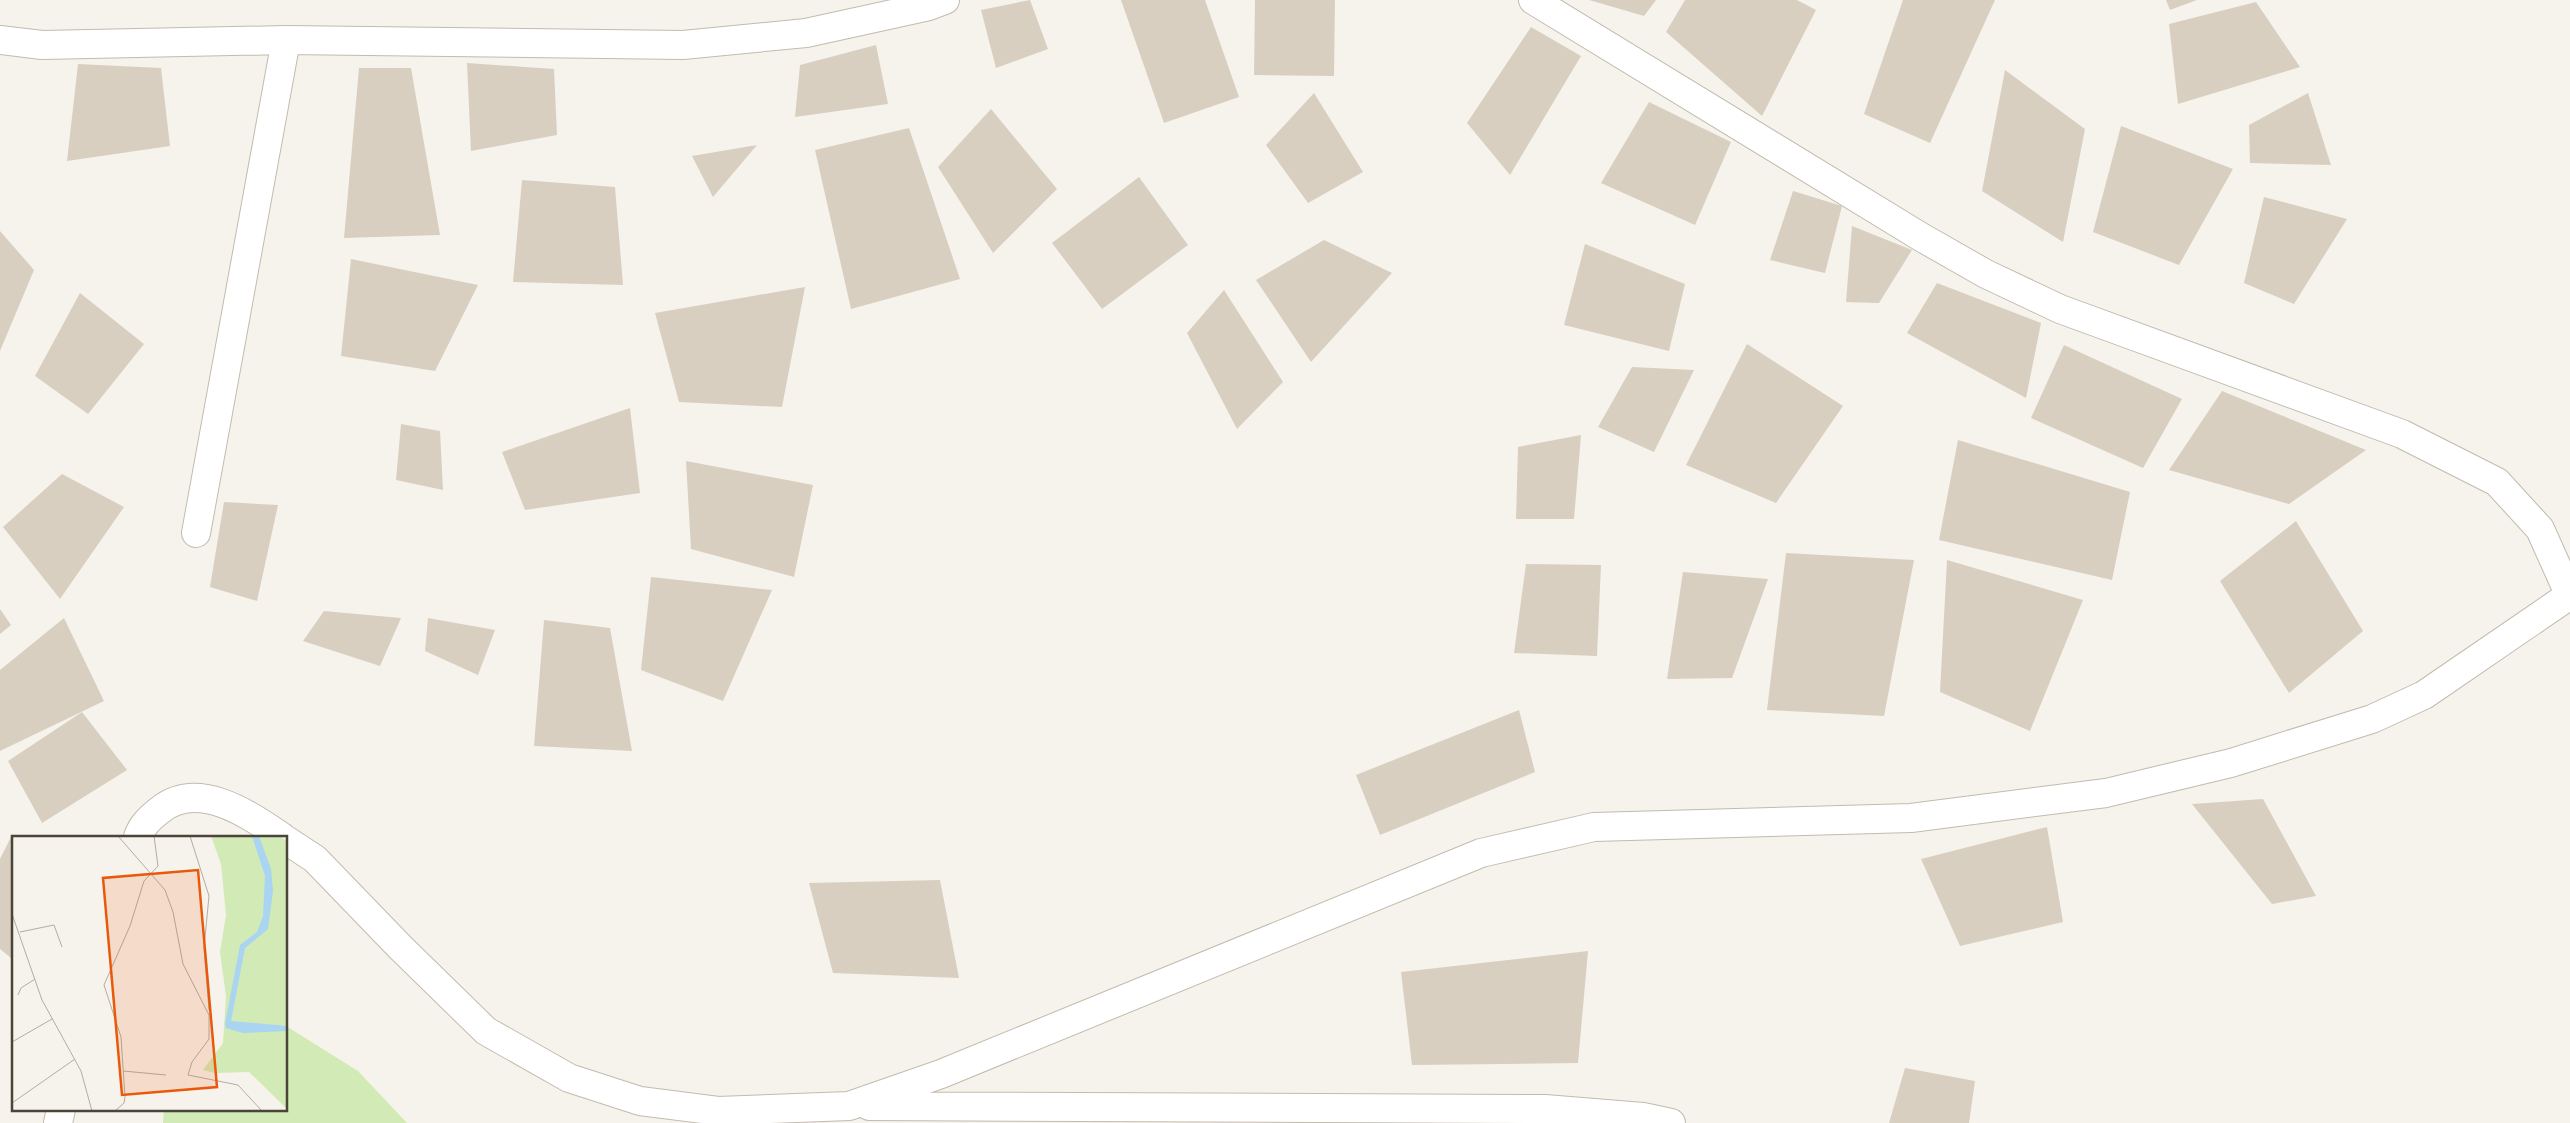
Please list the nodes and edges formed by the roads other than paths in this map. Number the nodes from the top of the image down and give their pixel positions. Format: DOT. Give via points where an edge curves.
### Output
graph roads {
  1 [pos="945,0"];
  2 [pos="1533,0"];
  3 [pos="0,40"];
  4 [pos="286,40"];
  5 [pos="196,533"];
  6 [pos="2570,596"];
  7 [pos="139,836"];
  8 [pos="280,836"];
  9 [pos="288,841"];
  10 [pos="849,1106"];
  11 [pos="61,1110"];
  12 [pos="58,1123"];
  13 [pos="1672,1123"];
  1 -- 4 [label="street" via="806,33 683,45"];
  2 -- 6 [label="street" via="1986,274 2060,310 2402,434 2497,482 2540,529"];
  3 -- 4 [label="street" via="42,45"];
  4 -- 5 [label="street"];
  6 -- 10 [label="street" via="2424,695 2372,719 2231,763 2106,793 1911,818 1594,827 1481,853 941,1074"];
  7 -- 8 [label="street" via="149,819 169,802 204,797 246,813"];
  9 -- 10 [label="street" via="315,859 486,1031 569,1078 640,1101 718,1111"];
  10 -- 13 [label="street" via="1545,1109 1643,1117"];
  11 -- 12 [label="street"];
}
